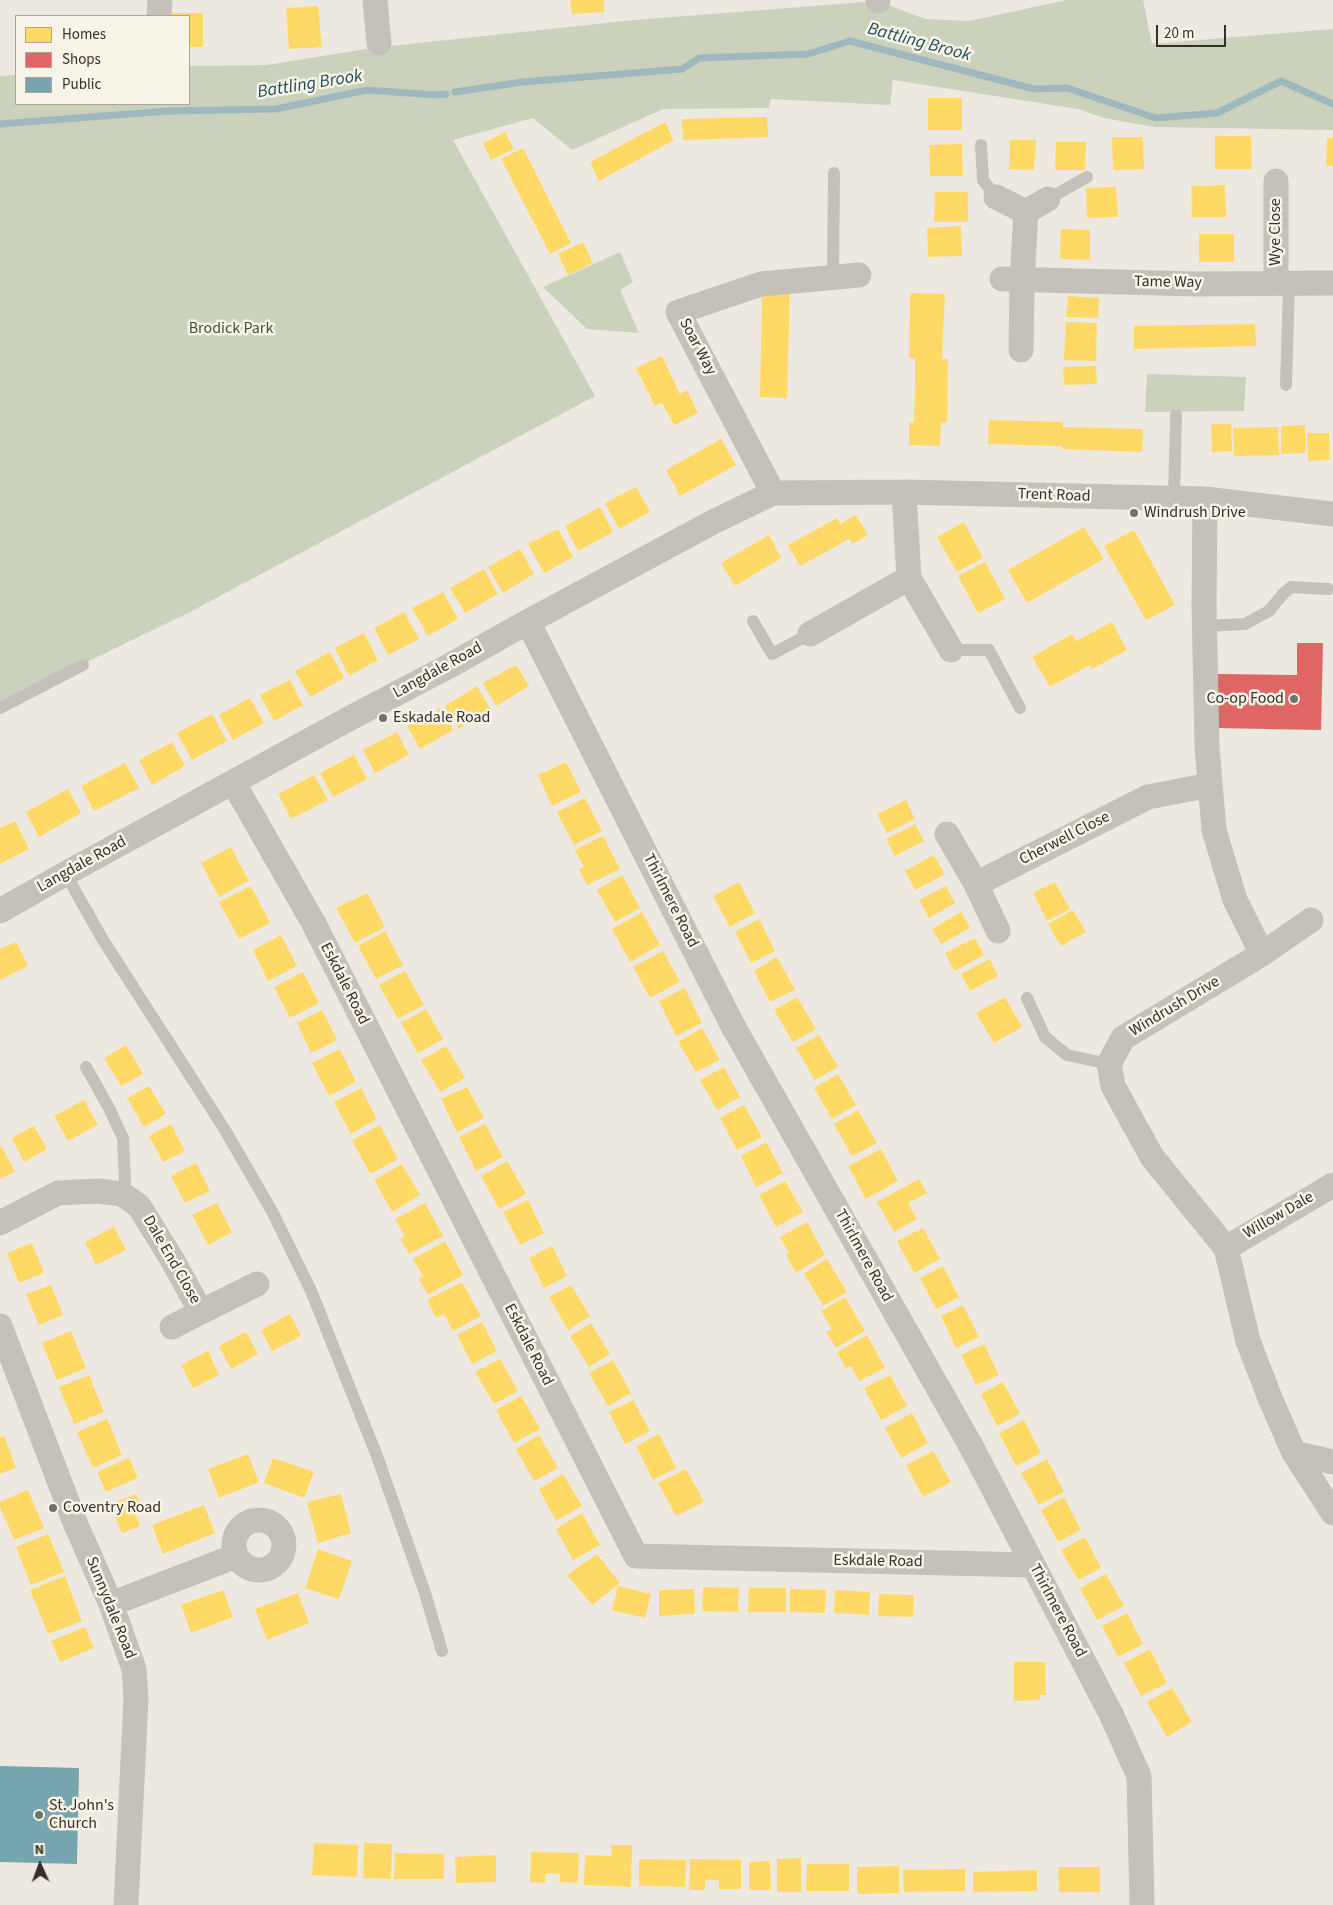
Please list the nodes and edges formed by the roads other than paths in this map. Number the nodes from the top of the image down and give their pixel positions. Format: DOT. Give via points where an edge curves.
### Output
graph roads {
  1 [pos="160,0"];
  2 [pos="374,0"];
  3 [pos="159,15"];
  4 [pos="379,43"];
  5 [pos="981,145"];
  6 [pos="834,173"];
  7 [pos="1087,177"];
  8 [pos="1276,181"];
  9 [pos="996,197"];
  10 [pos="1048,199"];
  11 [pos="1026,212"];
  12 [pos="859,275"];
  13 [pos="833,277"];
  14 [pos="1012,280"];
  15 [pos="1282,283"];
  16 [pos="1333,283"];
  17 [pos="1021,350"];
  18 [pos="1286,385"];
  19 [pos="1176,415"];
  20 [pos="904,492"];
  21 [pos="773,494"];
  22 [pos="1174,498"];
  23 [pos="1205,498"];
  24 [pos="1333,514"];
  25 [pos="909,578"];
  26 [pos="1328,589"];
  27 [pos="753,621"];
  28 [pos="528,622"];
  29 [pos="1204,626"];
  30 [pos="810,634"];
  31 [pos="951,650"];
  32 [pos="83,665"];
  33 [pos="0,708"];
  34 [pos="1020,708"];
  35 [pos="233,782"];
  36 [pos="1210,785"];
  37 [pos="947,834"];
  38 [pos="65,873"];
  39 [pos="976,884"];
  40 [pos="0,911"];
  41 [pos="1311,920"];
  42 [pos="998,931"];
  43 [pos="1262,954"];
  44 [pos="1027,998"];
  45 [pos="1109,1064"];
  46 [pos="86,1067"];
  47 [pos="1333,1185"];
  48 [pos="122,1194"];
  49 [pos="0,1223"];
  50 [pos="1226,1248"];
  51 [pos="257,1284"];
  52 [pos="201,1312"];
  53 [pos="0,1326"];
  54 [pos="172,1327"];
  55 [pos="1294,1453"];
  56 [pos="1333,1462"];
  57 [pos="1333,1513"];
  58 [pos="236,1556"];
  59 [pos="1033,1565"];
  60 [pos="111,1604"];
  61 [pos="442,1650"];
  62 [pos="126,1905"];
  63 [pos="1142,1905"];
  1 -- 3 [label="street"];
  2 -- 4 [label="street"];
  5 -- 9 [label="lane" via="983,180"];
  6 -- 13 [label="lane"];
  7 -- 10 [label="lane"];
  8 -- 15 [label="street, Wye Close"];
  9 -- 11 [label="street"];
  10 -- 11 [label="street"];
  11 -- 14 [label="street"];
  12 -- 13 [label="street, Soar Way"];
  13 -- 21 [label="street, Soar Way" via="761,284 678,312"];
  14 -- 15 [label="street, Tame Way"];
  14 -- 17 [label="street"];
  15 -- 16 [label="street, Tame Way"];
  15 -- 18 [label="lane"];
  19 -- 22 [label="lane"];
  20 -- 21 [label="street, Trent Road"];
  20 -- 22 [label="street, Trent Road"];
  20 -- 25 [label="street"];
  21 -- 28 [label="street, Langdale Road" via="713,522"];
  22 -- 23 [label="street, Trent Road"];
  23 -- 24 [label="street, Trent Road"];
  23 -- 29 [label="street"];
  25 -- 30 [label="street"];
  25 -- 31 [label="street"];
  26 -- 29 [label="lane" via="1290,588 1269,611 1245,624"];
  27 -- 30 [label="lane" via="772,654"];
  28 -- 35 [label="street, Langdale Road"];
  28 -- 59 [label="street, Thirlmere Road" via="734,1026 971,1446"];
  29 -- 36 [label="street"];
  31 -- 34 [label="lane" via="989,650"];
  32 -- 33 [label="lane"];
  35 -- 38 [label="street, Langdale Road"];
  35 -- 59 [label="street, Eskdale Road" via="313,922 636,1556"];
  36 -- 39 [label="street, Cherwell Close" via="1148,797"];
  36 -- 43 [label="street" via="1214,830 1235,900"];
  37 -- 39 [label="street"];
  38 -- 40 [label="street, Langdale Road"];
  38 -- 61 [label="lane" via="278,1222 312,1293 377,1456 426,1593"];
  39 -- 42 [label="street"];
  41 -- 43 [label="street, Windrush Drive"];
  43 -- 45 [label="street, Windrush Drive" via="1123,1038"];
  44 -- 45 [label="lane" via="1045,1037 1067,1055"];
  45 -- 50 [label="street" via="1113,1086 1152,1157"];
  46 -- 48 [label="lane" via="123,1138 125,1182"];
  47 -- 50 [label="street, Willow Dale"];
  48 -- 49 [label="street" via="98,1191 58,1193"];
  48 -- 52 [label="street, Dale End Close" via="139,1206"];
  50 -- 55 [label="street" via="1248,1341"];
  51 -- 52 [label="street"];
  52 -- 54 [label="street, Dale End Close"];
  53 -- 60 [label="street, Sunnydale Road" via="76,1525"];
  55 -- 56 [label="street"];
  55 -- 57 [label="street"];
  58 -- 60 [label="street"];
  59 -- 63 [label="street, Thirlmere Road" via="1112,1714 1139,1776"];
  60 -- 62 [label="street, Sunnydale Road" via="134,1669 136,1698"];
}
